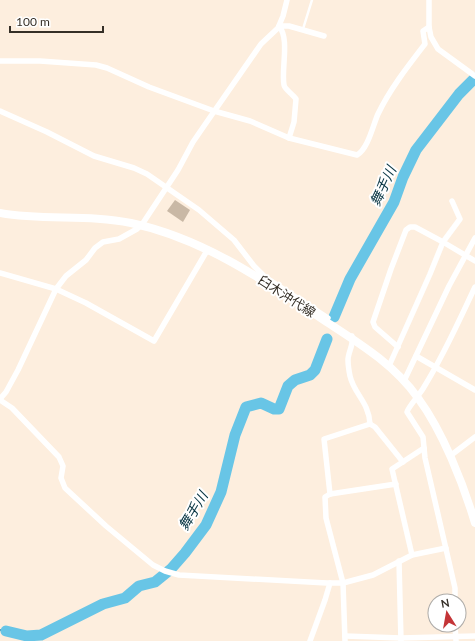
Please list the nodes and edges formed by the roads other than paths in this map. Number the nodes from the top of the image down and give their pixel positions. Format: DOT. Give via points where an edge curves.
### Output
graph roads {
  1 [pos="287,0"];
  2 [pos="312,0"];
  3 [pos="429,0"];
  4 [pos="279,26"];
  5 [pos="429,27"];
  6 [pos="303,29"];
  7 [pos="324,36"];
  8 [pos="0,61"];
  9 [pos="475,76"];
  10 [pos="0,111"];
  11 [pos="214,111"];
  12 [pos="289,138"];
  13 [pos="166,186"];
  14 [pos="452,201"];
  15 [pos="0,213"];
  16 [pos="141,225"];
  17 [pos="475,238"];
  18 [pos="443,242"];
  19 [pos="208,249"];
  20 [pos="465,255"];
  21 [pos="475,261"];
  22 [pos="0,273"];
  23 [pos="475,287"];
  24 [pos="56,289"];
  25 [pos="352,339"];
  26 [pos="398,347"];
  27 [pos="416,356"];
  28 [pos="389,366"];
  29 [pos="437,367"];
  30 [pos="404,381"];
  31 [pos="475,390"];
  32 [pos="418,398"];
  33 [pos="0,399"];
  34 [pos="370,424"];
  35 [pos="475,437"];
  36 [pos="424,448"];
  37 [pos="450,456"];
  38 [pos="403,462"];
  39 [pos="396,484"];
  40 [pos="330,494"];
  41 [pos="475,523"];
  42 [pos="446,548"];
  43 [pos="412,555"];
  44 [pos="399,561"];
  45 [pos="330,583"];
  46 [pos="343,583"];
  47 [pos="455,593"];
  48 [pos="475,636"];
  49 [pos="345,638"];
  50 [pos="401,639"];
  51 [pos="456,639"];
  52 [pos="310,641"];
  1 -- 4 [label="street"];
  2 -- 6 [label="lane"];
  3 -- 5 [label="street"];
  4 -- 6 [label="street"];
  4 -- 11 [label="street" via="261,44"];
  4 -- 12 [label="street" via="284,38 284,85 296,99 294,122"];
  5 -- 9 [label="street" via="438,49"];
  5 -- 12 [label="street" via="423,31 425,44 408,65 378,114 361,153 353,154"];
  6 -- 7 [label="street"];
  8 -- 11 [label="street" via="102,66"];
  10 -- 13 [label="street" via="94,156 140,170"];
  11 -- 12 [label="street" via="250,121"];
  11 -- 13 [label="street"];
  13 -- 16 [label="street"];
  13 -- 25 [label="street" via="234,240 260,272 349,332"];
  14 -- 18 [label="street" via="460,219"];
  15 -- 16 [label="main road, 臼木沖代線" via="36,217 112,219"];
  16 -- 19 [label="main road, 臼木沖代線"];
  16 -- 24 [label="street" via="119,239 103,242 95,248"];
  17 -- 20 [label="street"];
  18 -- 20 [label="street"];
  18 -- 26 [label="street"];
  18 -- 26 [label="street" via="415,227 406,230 373,322 375,327"];
  19 -- 24 [label="street" via="154,341"];
  19 -- 25 [label="main road, 臼木沖代線" via="261,279"];
  20 -- 21 [label="street"];
  20 -- 27 [label="street"];
  22 -- 24 [label="street"];
  23 -- 29 [label="street"];
  24 -- 33 [label="street" via="18,370"];
  25 -- 28 [label="main road, 臼木沖代線"];
  25 -- 34 [label="street" via="348,360 351,378 367,406"];
  26 -- 28 [label="street"];
  27 -- 29 [label="street"];
  27 -- 30 [label="street"];
  28 -- 30 [label="main road, 臼木沖代線"];
  29 -- 31 [label="street"];
  29 -- 32 [label="street"];
  30 -- 32 [label="main road, 臼木沖代線"];
  32 -- 36 [label="street" via="407,412 424,437"];
  32 -- 37 [label="main road, 臼木沖代線"];
  33 -- 45 [label="street" via="59,457 63,466 61,478 66,488 106,526 165,571 179,575"];
  34 -- 38 [label="street"];
  34 -- 40 [label="street" via="324,439"];
  35 -- 37 [label="street"];
  36 -- 38 [label="street"];
  36 -- 42 [label="street"];
  37 -- 41 [label="main road, 臼木沖代線"];
  38 -- 39 [label="street" via="392,469"];
  39 -- 40 [label="street"];
  39 -- 43 [label="street"];
  40 -- 46 [label="street" via="325,497 326,518"];
  42 -- 43 [label="street"];
  42 -- 47 [label="street"];
  43 -- 44 [label="street"];
  44 -- 46 [label="street" via="373,574"];
  44 -- 50 [label="street"];
  45 -- 46 [label="street"];
  45 -- 52 [label="street"];
  46 -- 49 [label="street"];
  48 -- 51 [label="street"];
  49 -- 50 [label="street"];
  50 -- 51 [label="street"];
}
